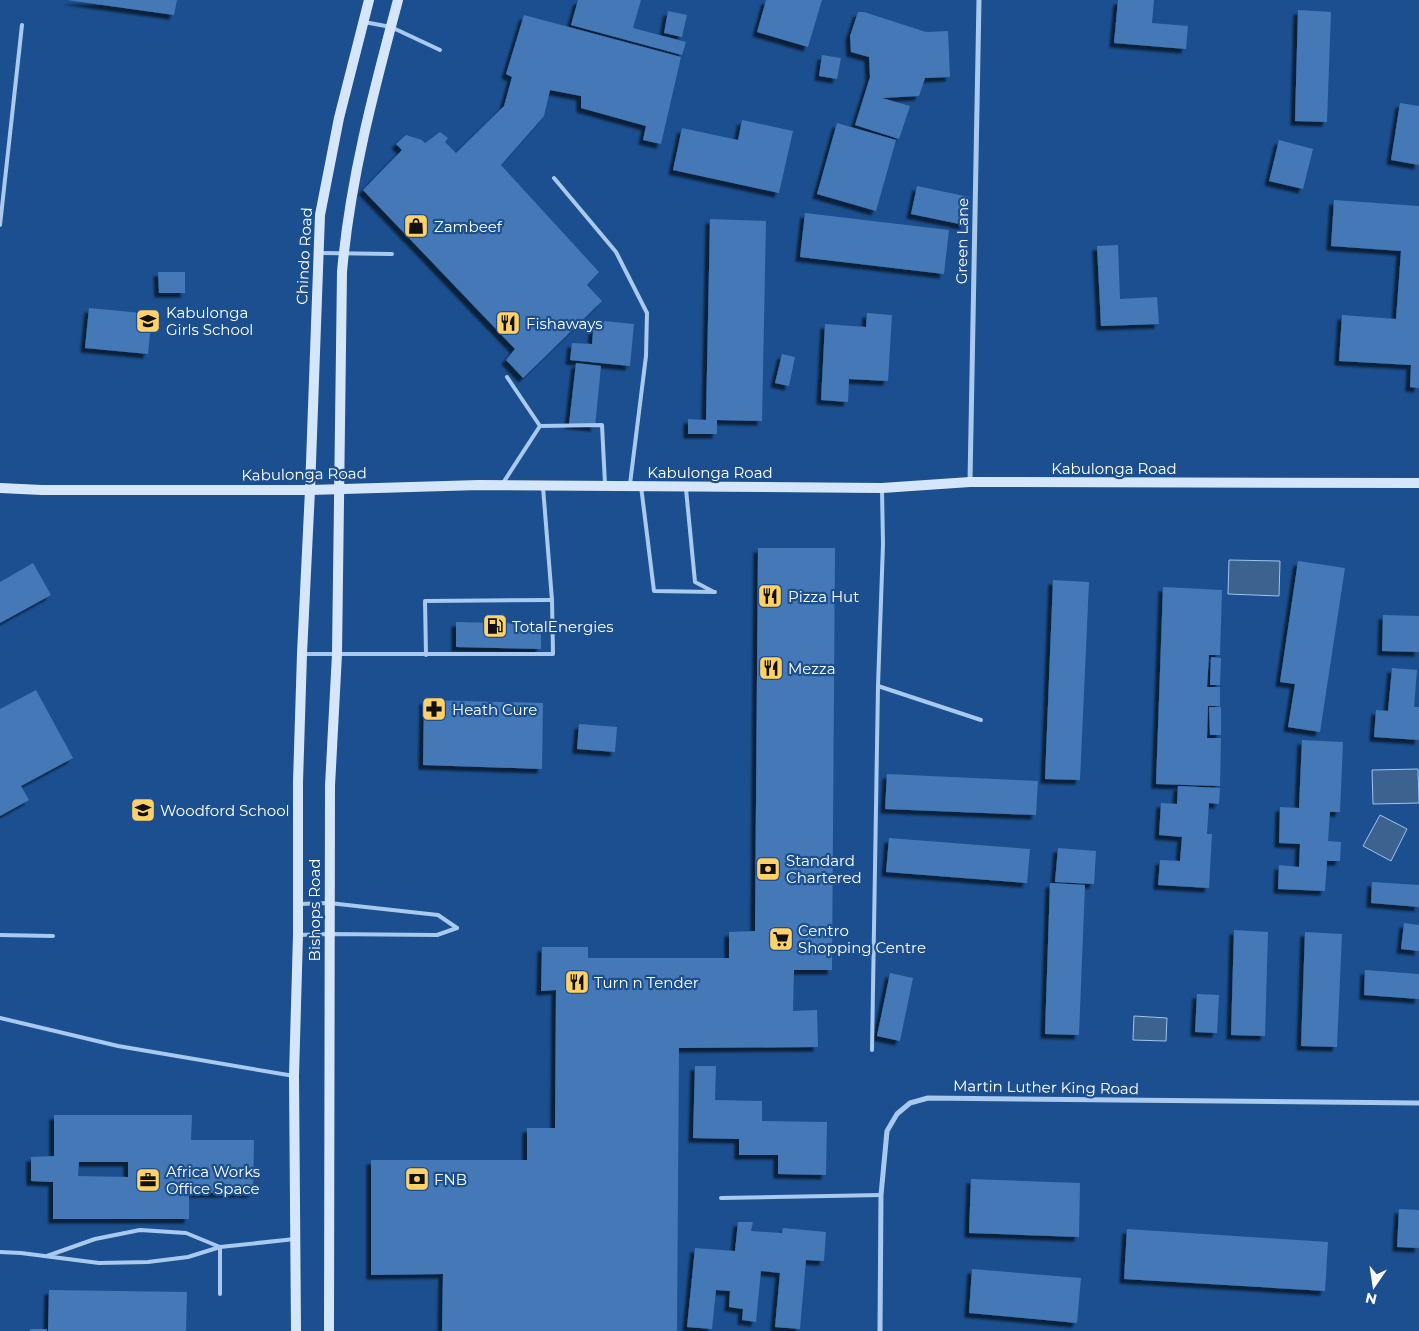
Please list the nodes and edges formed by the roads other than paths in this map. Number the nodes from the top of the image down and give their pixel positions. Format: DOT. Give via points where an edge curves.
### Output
graph roads {
  1 [pos="369,0"];
  2 [pos="398,0"];
  3 [pos="979,0"];
  4 [pos="364,22"];
  5 [pos="22,25"];
  6 [pos="391,27"];
  7 [pos="440,50"];
  8 [pos="554,178"];
  9 [pos="0,225"];
  10 [pos="318,253"];
  11 [pos="344,253"];
  12 [pos="392,254"];
  13 [pos="507,378"];
  14 [pos="540,426"];
  15 [pos="970,482"];
  16 [pos="1419,484"];
  17 [pos="502,485"];
  18 [pos="543,485"];
  19 [pos="606,486"];
  20 [pos="635,486"];
  21 [pos="686,487"];
  22 [pos="0,488"];
  23 [pos="882,488"];
  24 [pos="310,490"];
  25 [pos="338,490"];
  26 [pos="552,600"];
  27 [pos="302,654"];
  28 [pos="337,654"];
  29 [pos="426,655"];
  30 [pos="878,686"];
  31 [pos="980,720"];
  32 [pos="329,903"];
  33 [pos="298,904"];
  34 [pos="329,934"];
  35 [pos="0,935"];
  36 [pos="54,936"];
  37 [pos="298,936"];
  38 [pos="0,1018"];
  39 [pos="872,1050"];
  40 [pos="294,1076"];
  41 [pos="1419,1103"];
  42 [pos="881,1195"];
  43 [pos="721,1198"];
  44 [pos="296,1238"];
  45 [pos="220,1247"];
  46 [pos="0,1252"];
  47 [pos="44,1256"];
  48 [pos="220,1294"];
  49 [pos="296,1331"];
  50 [pos="329,1331"];
  51 [pos="880,1331"];
  1 -- 4 [label="main road, Chindo Road"];
  2 -- 6 [label="main road"];
  3 -- 15 [label="street, Green Lane"];
  4 -- 6 [label="lane"];
  4 -- 10 [label="main road, Chindo Road" via="339,118 322,205"];
  5 -- 9 [label="lane"];
  6 -- 7 [label="lane"];
  6 -- 11 [label="main road" via="366,121"];
  8 -- 20 [label="lane" via="616,252 647,313"];
  10 -- 11 [label="lane"];
  10 -- 24 [label="main road, Chindo Road"];
  11 -- 12 [label="lane"];
  11 -- 25 [label="main road"];
  13 -- 14 [label="lane"];
  14 -- 17 [label="lane"];
  14 -- 19 [label="lane" via="602,425"];
  15 -- 16 [label="main road, Kabulonga Road"];
  15 -- 23 [label="main road, Kabulonga Road"];
  17 -- 18 [label="main road, Kabulonga Road"];
  17 -- 25 [label="main road, Kabulonga Road"];
  18 -- 19 [label="main road, Kabulonga Road"];
  18 -- 26 [label="lane"];
  19 -- 20 [label="main road, Kabulonga Road"];
  20 -- 21 [label="main road, Kabulonga Road"];
  20 -- 21 [label="lane" via="654,591 715,592 695,582"];
  21 -- 23 [label="main road, Kabulonga Road"];
  22 -- 24 [label="main road, Kabulonga Road"];
  23 -- 30 [label="lane"];
  24 -- 25 [label="main road, Kabulonga Road"];
  24 -- 27 [label="main road, Bishops Road"];
  25 -- 28 [label="main road, Bishops Road"];
  26 -- 29 [label="lane" via="425,601"];
  26 -- 29 [label="lane" via="553,654"];
  27 -- 28 [label="lane"];
  27 -- 33 [label="main road, Bishops Road"];
  28 -- 29 [label="lane"];
  28 -- 32 [label="main road, Bishops Road" via="330,786"];
  30 -- 31 [label="lane"];
  30 -- 39 [label="lane"];
  32 -- 33 [label="lane"];
  32 -- 34 [label="main road, Bishops Road"];
  32 -- 34 [label="lane" via="438,915 457,928 437,935"];
  33 -- 37 [label="main road, Bishops Road"];
  34 -- 37 [label="lane"];
  34 -- 50 [label="main road, Bishops Road"];
  35 -- 36 [label="lane"];
  37 -- 40 [label="main road, Bishops Road"];
  38 -- 40 [label="lane" via="118,1046"];
  40 -- 44 [label="main road, Bishops Road"];
  41 -- 42 [label="street, Martin Luther King Road" via="928,1098 910,1103 897,1114 887,1131"];
  42 -- 43 [label="lane"];
  42 -- 51 [label="street, Martin Luther King Road"];
  44 -- 45 [label="lane"];
  44 -- 49 [label="main road, Bishops Road"];
  45 -- 47 [label="lane" via="188,1257 148,1262 99,1263"];
  45 -- 47 [label="lane" via="186,1233 140,1230 95,1239"];
  45 -- 48 [label="lane"];
  46 -- 47 [label="lane"];
}
